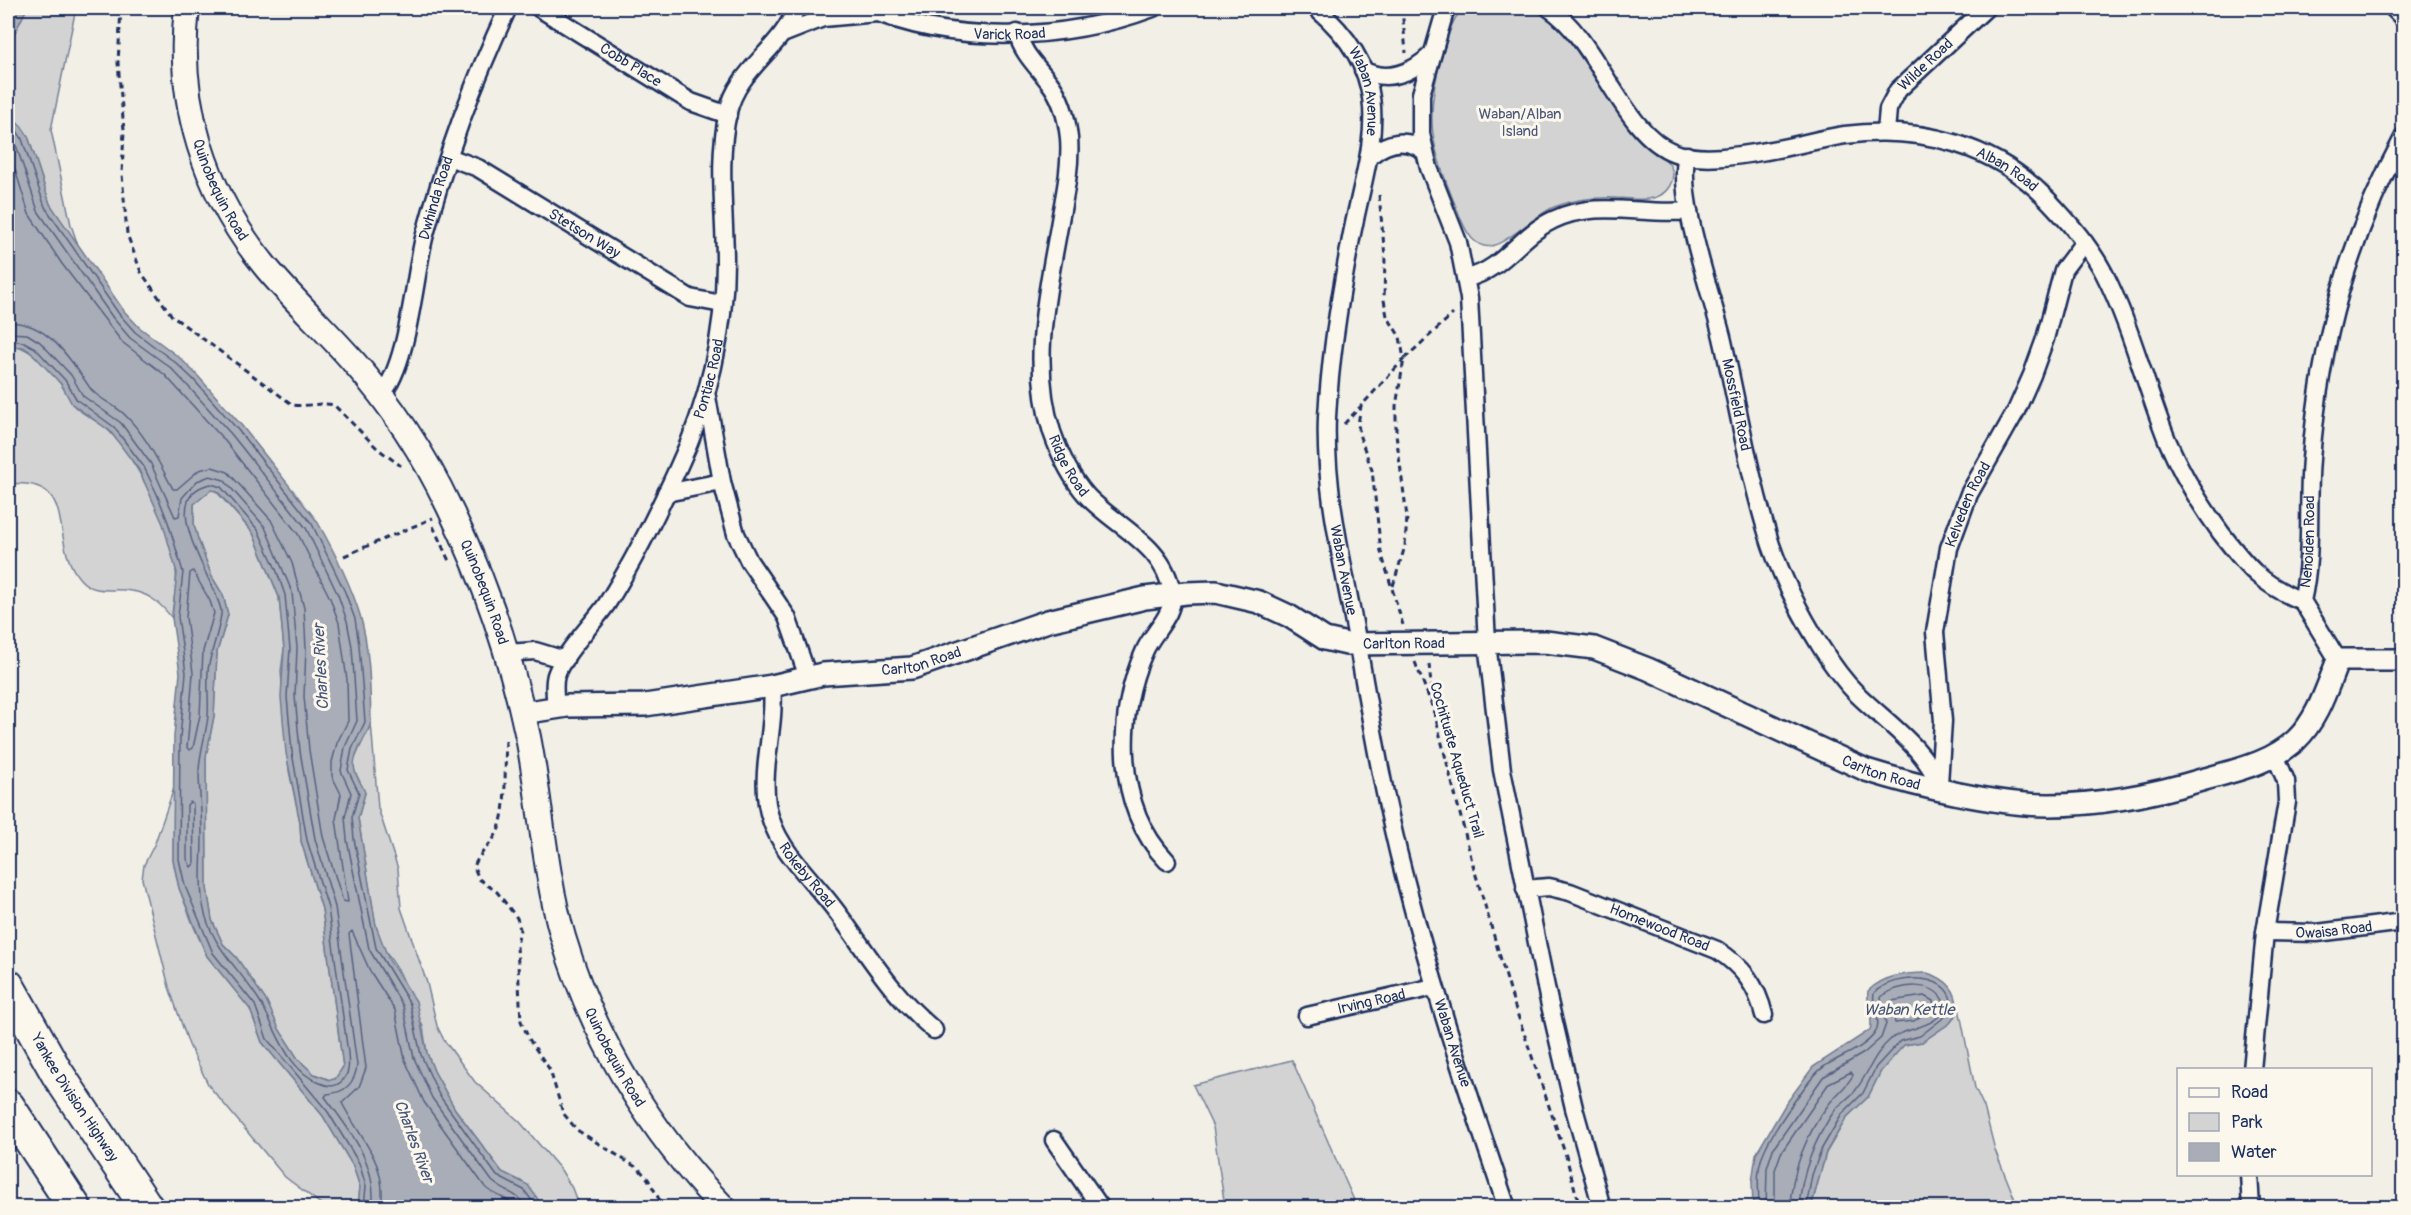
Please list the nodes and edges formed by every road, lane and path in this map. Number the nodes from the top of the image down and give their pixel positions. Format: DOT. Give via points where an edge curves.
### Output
graph roads {
  1 [pos="121,8"];
  2 [pos="187,8"];
  3 [pos="508,8"];
  4 [pos="539,8"];
  5 [pos="796,8"];
  6 [pos="866,8"];
  7 [pos="1153,8"];
  8 [pos="1316,8"];
  9 [pos="1402,8"];
  10 [pos="1446,8"];
  11 [pos="1986,8"];
  12 [pos="1557,9"];
  13 [pos="884,14"];
  14 [pos="785,33"];
  15 [pos="1017,33"];
  16 [pos="1406,55"];
  17 [pos="1431,55"];
  18 [pos="1363,70"];
  19 [pos="728,115"];
  20 [pos="1886,132"];
  21 [pos="2403,136"];
  22 [pos="1424,151"];
  23 [pos="1371,155"];
  24 [pos="1687,155"];
  25 [pos="449,157"];
  26 [pos="1689,211"];
  27 [pos="2084,242"];
  28 [pos="1467,278"];
  29 [pos="1469,298"];
  30 [pos="722,304"];
  31 [pos="1404,359"];
  32 [pos="706,393"];
  33 [pos="381,394"];
  34 [pos="408,471"];
  35 [pos="722,482"];
  36 [pos="666,493"];
  37 [pos="436,513"];
  38 [pos="344,556"];
  39 [pos="450,563"];
  40 [pos="1393,587"];
  41 [pos="1172,594"];
  42 [pos="2302,601"];
  43 [pos="1487,643"];
  44 [pos="1358,645"];
  45 [pos="1408,645"];
  46 [pos="508,653"];
  47 [pos="1428,655"];
  48 [pos="565,660"];
  49 [pos="2338,660"];
  50 [pos="2403,660"];
  51 [pos="808,677"];
  52 [pos="772,686"];
  53 [pos="556,707"];
  54 [pos="1433,708"];
  55 [pos="522,713"];
  56 [pos="506,741"];
  57 [pos="2275,756"];
  58 [pos="1939,788"];
  59 [pos="1167,861"];
  60 [pos="1525,889"];
  61 [pos="2403,922"];
  62 [pos="2265,932"];
  63 [pos="8,986"];
  64 [pos="1434,987"];
  65 [pos="1764,1015"];
  66 [pos="1307,1016"];
  67 [pos="934,1030"];
  68 [pos="2252,1068"];
  69 [pos="8,1106"];
  70 [pos="1054,1140"];
  71 [pos="2249,1176"];
  72 [pos="75,1208"];
  73 [pos="147,1208"];
  74 [pos="664,1208"];
  75 [pos="724,1208"];
  76 [pos="1101,1208"];
  77 [pos="1507,1208"];
  78 [pos="1580,1208"];
  79 [pos="1602,1208"];
  80 [pos="2251,1208"];
  1 -- 34 [label="path" via="118,63 124,130 122,174 127,234 141,272 172,316 293,405 334,405 378,449"];
  2 -- 33 [label="main road, Quinobequin Road" via="185,46 190,108 216,192 267,268"];
  3 -- 25 [label="street, Dwhinda Road" via="473,84"];
  4 -- 19 [label="street, Cobb Place" via="691,102"];
  5 -- 14 [label="street, Pontiac Road"];
  6 -- 13 [label="street, Varick Road"];
  7 -- 15 [label="street, Varick Road" via="1088,27"];
  8 -- 18 [label="street, Waban Avenue" via="1341,33"];
  9 -- 16 [label="path"];
  10 -- 17 [label="street"];
  11 -- 20 [label="street, Wilde Road" via="1898,90 1888,109"];
  12 -- 24 [label="street, Alban Road" via="1650,138"];
  13 -- 14 [label="street, Pontiac Road" via="838,15"];
  13 -- 15 [label="street, Varick Road" via="953,30"];
  14 -- 19 [label="street, Pontiac Road" via="742,78"];
  15 -- 41 [label="street, Ridge Road" via="1023,51 1058,96 1069,137 1067,179 1041,339 1042,378 1052,431 1078,485 1155,554 1166,572"];
  17 -- 18 [label="street" via="1413,69 1394,75 1375,75"];
  17 -- 22 [label="street" via="1420,104"];
  18 -- 23 [label="street, Waban Avenue" via="1373,106"];
  19 -- 30 [label="street, Pontiac Road" via="723,168"];
  20 -- 24 [label="street, Alban Road" via="1845,135 1734,155"];
  20 -- 27 [label="street, Alban Road" via="1955,142 2002,164 2047,199"];
  21 -- 42 [label="street, Nehoiden Road" via="2362,221 2327,336 2311,453 2309,565"];
  22 -- 23 [label="street" via="1401,142 1388,144"];
  22 -- 28 [label="street" via="1458,242"];
  23 -- 31 [label="path" via="1383,212 1384,300 1387,316 1400,337"];
  23 -- 44 [label="street, Waban Avenue" via="1341,291 1327,423 1333,508"];
  24 -- 26 [label="street, Mossfield Road" via="1684,178"];
  25 -- 30 [label="street, Stetson Way" via="478,168 690,298"];
  25 -- 33 [label="street, Dwhinda Road" via="425,237 396,371"];
  26 -- 28 [label="street" via="1615,208 1566,214 1538,228 1486,272"];
  26 -- 58 [label="street, Mossfield Road" via="1758,500 1780,569 1810,630 1834,667 1929,764"];
  27 -- 42 [label="street, Alban Road" via="2113,292 2167,439 2196,496 2256,574 2275,590"];
  27 -- 58 [label="street, Kelveden Road" via="2063,270 2032,375 1969,494 1949,548 1935,632 1943,721"];
  28 -- 29 [label="street"];
  29 -- 31 [label="path, Cochituate Aqueduct Trail"];
  29 -- 43 [label="street"];
  30 -- 32 [label="street, Pontiac Road"];
  31 -- 40 [label="path" via="1396,434 1407,517 1406,546"];
  31 -- 40 [label="path, Cochituate Aqueduct Trail" via="1361,406 1358,424 1372,470 1378,537"];
  32 -- 35 [label="street"];
  32 -- 36 [label="street, Pontiac Road"];
  33 -- 37 [label="main road, Quinobequin Road" via="418,448"];
  35 -- 36 [label="street"];
  35 -- 51 [label="street" via="741,548 787,617"];
  36 -- 48 [label="street, Pontiac Road" via="618,584"];
  37 -- 38 [label="path"];
  37 -- 39 [label="path"];
  37 -- 46 [label="main road, Quinobequin Road" via="482,581"];
  40 -- 45 [label="path, Cochituate Aqueduct Trail"];
  41 -- 44 [label="street, Carlton Road" via="1216,592 1243,597 1289,616 1325,639"];
  41 -- 51 [label="street, Carlton Road" via="1039,623 912,668"];
  41 -- 59 [label="street" via="1170,609 1137,670 1125,735 1127,772 1137,811 1156,849"];
  42 -- 49 [label="street, Nehoiden Road"];
  43 -- 45 [label="street, Carlton Road"];
  43 -- 58 [label="street, Carlton Road" via="1558,643 1602,651 1866,770"];
  43 -- 60 [label="street" via="1502,770"];
  44 -- 45 [label="street, Carlton Road"];
  44 -- 64 [label="street, Waban Avenue" via="1398,852"];
  45 -- 54 [label="path, Cochituate Aqueduct Trail"];
  46 -- 48 [label="street" via="535,651"];
  46 -- 55 [label="main road, Quinobequin Road"];
  47 -- 54 [label="path"];
  48 -- 53 [label="street, Pontiac Road" via="556,676"];
  49 -- 50 [label="street"];
  49 -- 57 [label="street" via="2312,722"];
  51 -- 52 [label="street, Carlton Road"];
  52 -- 53 [label="street, Carlton Road" via="645,705"];
  52 -- 67 [label="street, Rokeby Road" via="766,794 777,835 885,982"];
  53 -- 55 [label="street, Carlton Road"];
  54 -- 78 [label="path, Cochituate Aqueduct Trail" via="1473,865"];
  55 -- 75 [label="main road, Quinobequin Road" via="557,911 585,999 640,1103"];
  56 -- 74 [label="path" via="501,822 474,867 479,879 497,892 517,918 521,1021 550,1070 563,1113 577,1130 639,1169"];
  57 -- 58 [label="street, Carlton Road" via="2167,790 2089,802 2021,803"];
  57 -- 62 [label="street" via="2286,781 2288,802"];
  60 -- 65 [label="street, Homewood Road" via="1549,887 1570,892 1717,950 1736,963 1752,982"];
  60 -- 79 [label="street" via="1574,1108"];
  61 -- 62 [label="street, Owaisa Road" via="2317,933"];
  62 -- 68 [label="street"];
  63 -- 73 [label="highway, Yankee Division Highway" via="57,1073"];
  64 -- 66 [label="street, Irving Road"];
  64 -- 77 [label="street, Waban Avenue"];
  69 -- 72 [label="highway"];
  70 -- 76 [label="street"];
  71 -- 80 [label="street"];
}
